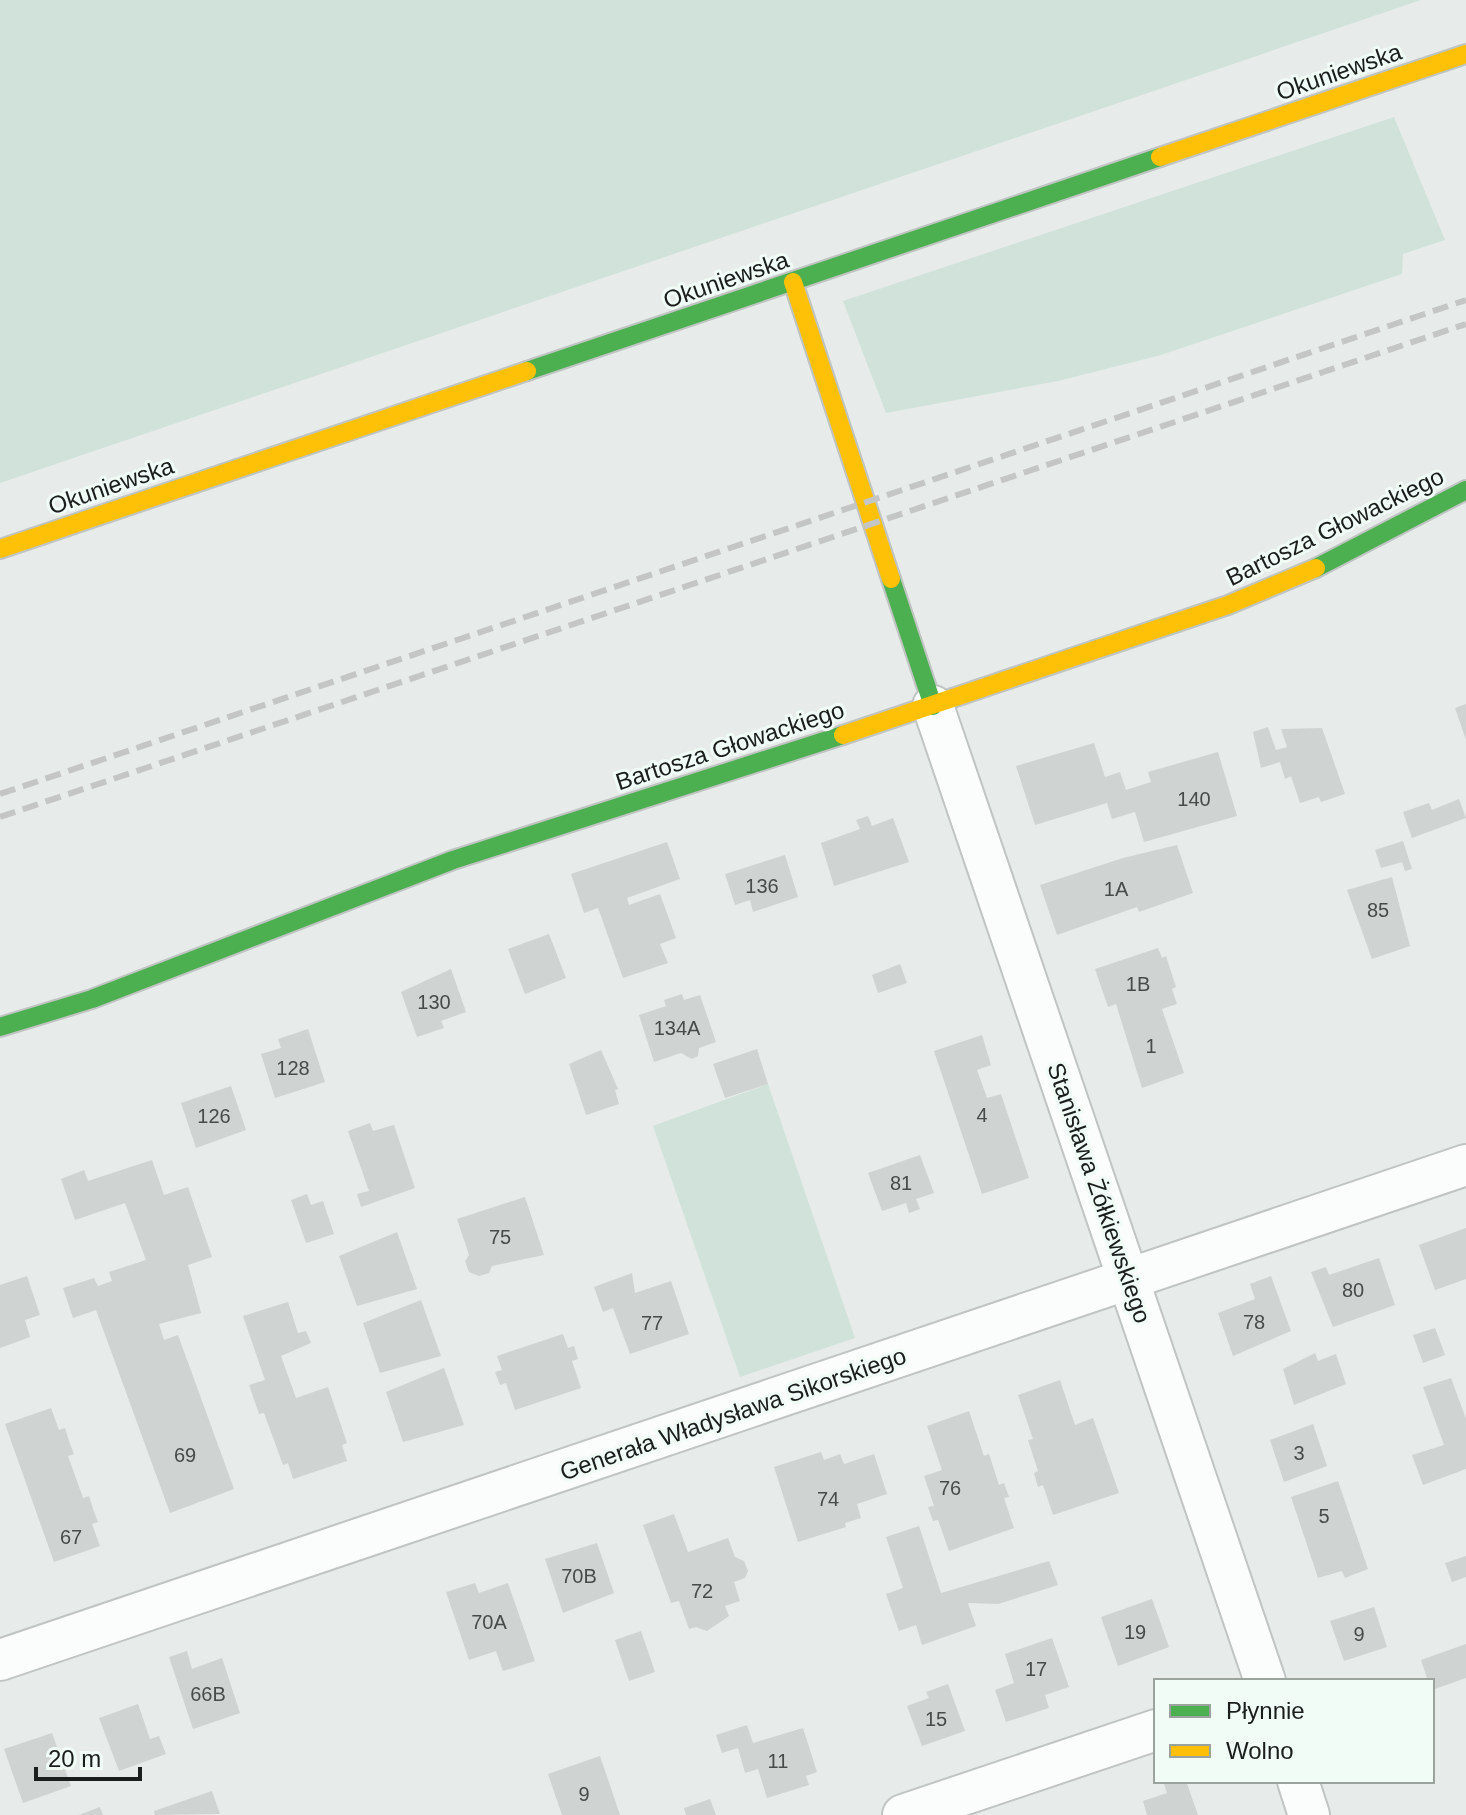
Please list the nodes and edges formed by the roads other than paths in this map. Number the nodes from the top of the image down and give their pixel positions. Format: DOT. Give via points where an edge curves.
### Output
graph roads {
  1 [pos="1466,54"];
  2 [pos="793,282"];
  3 [pos="1466,490"];
  4 [pos="0,549"];
  5 [pos="933,706"];
  6 [pos="0,1027"];
  7 [pos="1466,1165"];
  8 [pos="1129,1281"];
  9 [pos="0,1660"];
  10 [pos="1264,1679"];
  11 [pos="1154,1731"];
  12 [pos="1299,1783"];
  13 [pos="903,1815"];
  14 [pos="1309,1815"];
  1 -- 2 [label="street, Okuniewska"];
  2 -- 4 [label="street, Okuniewska"];
  2 -- 5 [label="street"];
  3 -- 5 [label="street, Bartosza Głowackiego" via="1316,568 1228,605"];
  5 -- 6 [label="street, Bartosza Głowackiego" via="453,860 106,994"];
  5 -- 8 [label="street, Stanisława Żółkiewskiego"];
  7 -- 8 [label="street, Generała Władysława Sikorskiego"];
  8 -- 9 [label="street, Generała Władysława Sikorskiego"];
  8 -- 10 [label="street, Stanisława Żółkiewskiego"];
  11 -- 13 [label="street"];
  12 -- 14 [label="street"];
}
